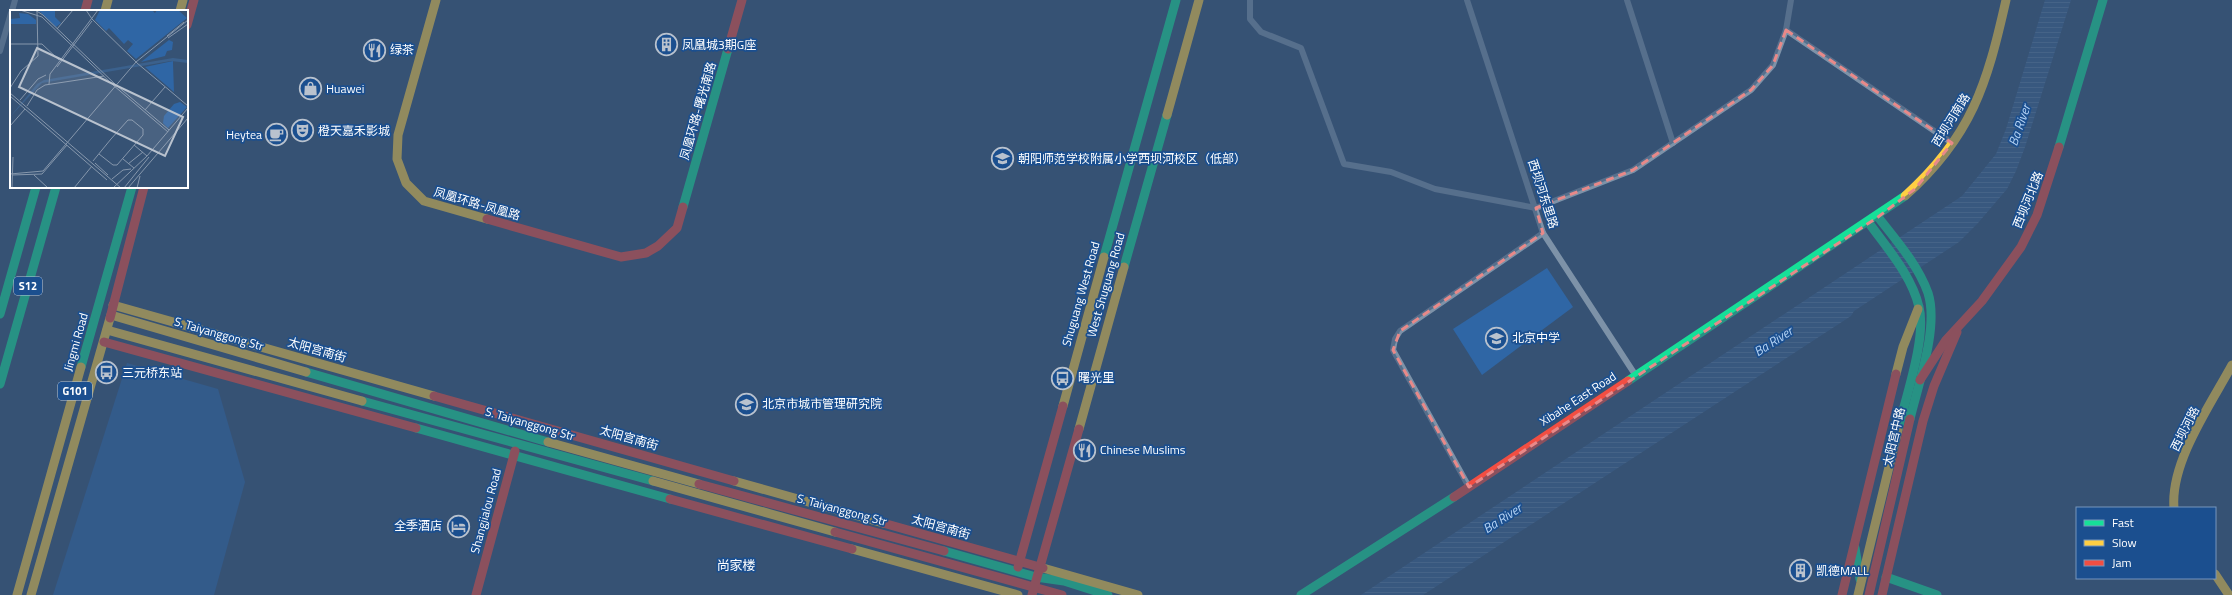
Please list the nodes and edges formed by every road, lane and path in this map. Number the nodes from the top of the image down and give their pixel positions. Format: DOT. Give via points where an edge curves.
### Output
graph roads {
  1 [pos="15,0"];
  2 [pos="88,0"];
  3 [pos="108,0"];
  4 [pos="183,0"];
  5 [pos="194,0"];
  6 [pos="436,0"];
  7 [pos="742,0"];
  8 [pos="1176,0"];
  9 [pos="1199,0"];
  10 [pos="1250,0"];
  11 [pos="1467,0"];
  12 [pos="1627,0"];
  13 [pos="1791,0"];
  14 [pos="2006,0"];
  15 [pos="2103,0"];
  16 [pos="12,10"];
  17 [pos="85,10"];
  18 [pos="105,10"];
  19 [pos="180,10"];
  20 [pos="10,16"];
  21 [pos="188,21"];
  22 [pos="1786,30"];
  23 [pos="0,51"];
  24 [pos="1673,143"];
  25 [pos="1952,144"];
  26 [pos="36,188"];
  27 [pos="56,188"];
  28 [pos="132,188"];
  29 [pos="144,188"];
  30 [pos="1536,208"];
  31 [pos="1878,217"];
  32 [pos="1869,223"];
  33 [pos="676,228"];
  34 [pos="1543,233"];
  35 [pos="114,305"];
  36 [pos="1919,306"];
  37 [pos="0,314"];
  38 [pos="110,315"];
  39 [pos="1961,321"];
  40 [pos="107,330"];
  41 [pos="104,342"];
  42 [pos="2232,365"];
  43 [pos="1636,376"];
  44 [pos="1920,380"];
  45 [pos="0,384"];
  46 [pos="520,434"];
  47 [pos="517,445"];
  48 [pos="514,455"];
  49 [pos="1469,487"];
  50 [pos="2174,507"];
  51 [pos="1854,545"];
  52 [pos="1893,549"];
  53 [pos="1019,561"];
  54 [pos="1039,567"];
  55 [pos="1017,571"];
  56 [pos="2216,576"];
  57 [pos="1036,577"];
  58 [pos="1886,577"];
  59 [pos="1013,582"];
  60 [pos="1861,585"];
  61 [pos="1033,591"];
  62 [pos="1013,594"];
  63 [pos="17,595"];
  64 [pos="31,595"];
  65 [pos="476,595"];
  66 [pos="1062,595"];
  67 [pos="1108,595"];
  68 [pos="1138,595"];
  69 [pos="1301,595"];
  70 [pos="1842,595"];
  71 [pos="1858,595"];
  72 [pos="1870,595"];
  73 [pos="1882,595"];
  74 [pos="1937,595"];
  75 [pos="2229,595"];
  1 -- 16 [label="street"];
  2 -- 17 [label="main road"];
  3 -- 18 [label="main road"];
  4 -- 19 [label="main road"];
  5 -- 21 [label="main road"];
  6 -- 33 [label="main road, 凤凰环路-凤凰路" via="398,136 397,160 406,183 424,201 621,257 642,256 660,247"];
  7 -- 33 [label="main road, 凤凰环路-曙光南路"];
  8 -- 53 [label="main road, Shuguang West Road"];
  9 -- 54 [label="main road, West Shuguang Road"];
  10 -- 30 [label="street" via="1250,19 1260,32 1301,48 1344,164 1391,172 1435,189"];
  11 -- 30 [label="street, 西坝河东里路"];
  12 -- 24 [label="street"];
  13 -- 22 [label="street"];
  14 -- 25 [label="main road, 西坝河南路" via="1981,92"];
  15 -- 39 [label="main road, 西坝河北路" via="2049,182 2037,214 2021,247 1982,301"];
  20 -- 23 [label="street"];
  22 -- 24 [label="street" via="1773,65 1751,90"];
  22 -- 25 [label="street"];
  24 -- 30 [label="street" via="1633,170"];
  25 -- 31 [label="main road, 西坝河南路" via="1915,189"];
  26 -- 37 [label="main road, S12"];
  27 -- 45 [label="main road, S12"];
  28 -- 63 [label="main road, Jingmi Road / G101"];
  29 -- 35 [label="main road, G101"];
  30 -- 34 [label="street, 西坝河东里路"];
  31 -- 32 [label="main road, 西坝河南路"];
  31 -- 44 [label="main road, 太阳宫中路" via="1923,284 1930,300 1927,348"];
  32 -- 36 [label="main road, 太阳宫中路" via="1913,291"];
  32 -- 43 [label="main road, Xibahe East Road"];
  34 -- 43 [label="street, 西坝河东里路"];
  34 -- 49 [label="street" via="1400,332 1394,339 1393,350"];
  35 -- 38 [label="main road, G101"];
  35 -- 53 [label="main road, 太阳宫南街"];
  36 -- 51 [label="main road, 太阳宫中路" via="1903,347"];
  36 -- 60 [label="main road, 太阳宫中路" via="1921,323 1917,350"];
  38 -- 40 [label="main road, G101"];
  38 -- 46 [label="main road, S. Taiyanggong Str"];
  39 -- 44 [label="main road, 西坝河北路"];
  39 -- 52 [label="main road, 太阳宫中路" via="1934,386 1923,421"];
  40 -- 41 [label="main road, G101"];
  40 -- 47 [label="main road"];
  41 -- 48 [label="main road"];
  41 -- 64 [label="main road, G101"];
  42 -- 50 [label="main road, 西坝河路" via="2179,468 2173,487"];
  43 -- 49 [label="main road, Xibahe East Road"];
  44 -- 72 [label="main road, 太阳宫中路"];
  46 -- 47 [label="main road, Shangjialou Road"];
  46 -- 55 [label="main road, S. Taiyanggong Str"];
  47 -- 48 [label="main road, Shangjialou Road"];
  47 -- 59 [label="main road"];
  48 -- 62 [label="main road"];
  48 -- 65 [label="main road, Shangjialou Road"];
  49 -- 69 [label="main road, Xibahe East Road"];
  51 -- 60 [label="main road"];
  51 -- 70 [label="main road, 太阳宫中路"];
  52 -- 58 [label="main road, 太阳宫中路"];
  52 -- 72 [label="main road"];
  53 -- 54 [label="main road, 太阳宫南街"];
  53 -- 55 [label="main road, Shuguang West Road"];
  54 -- 57 [label="main road, West Shuguang Road"];
  54 -- 68 [label="main road, 太阳宫南街"];
  55 -- 57 [label="main road, S. Taiyanggong Str"];
  55 -- 59 [label="main road, Shuguang West Road"];
  56 -- 75 [label="main road"];
  57 -- 61 [label="main road"];
  57 -- 67 [label="main road" via="1064,581"];
  58 -- 73 [label="main road, 太阳宫中路"];
  58 -- 74 [label="main road"];
  59 -- 61 [label="main road"];
  59 -- 62 [label="main road, Shuguang West Road"];
  60 -- 71 [label="main road, 太阳宫中路"];
  61 -- 66 [label="main road"];
}
